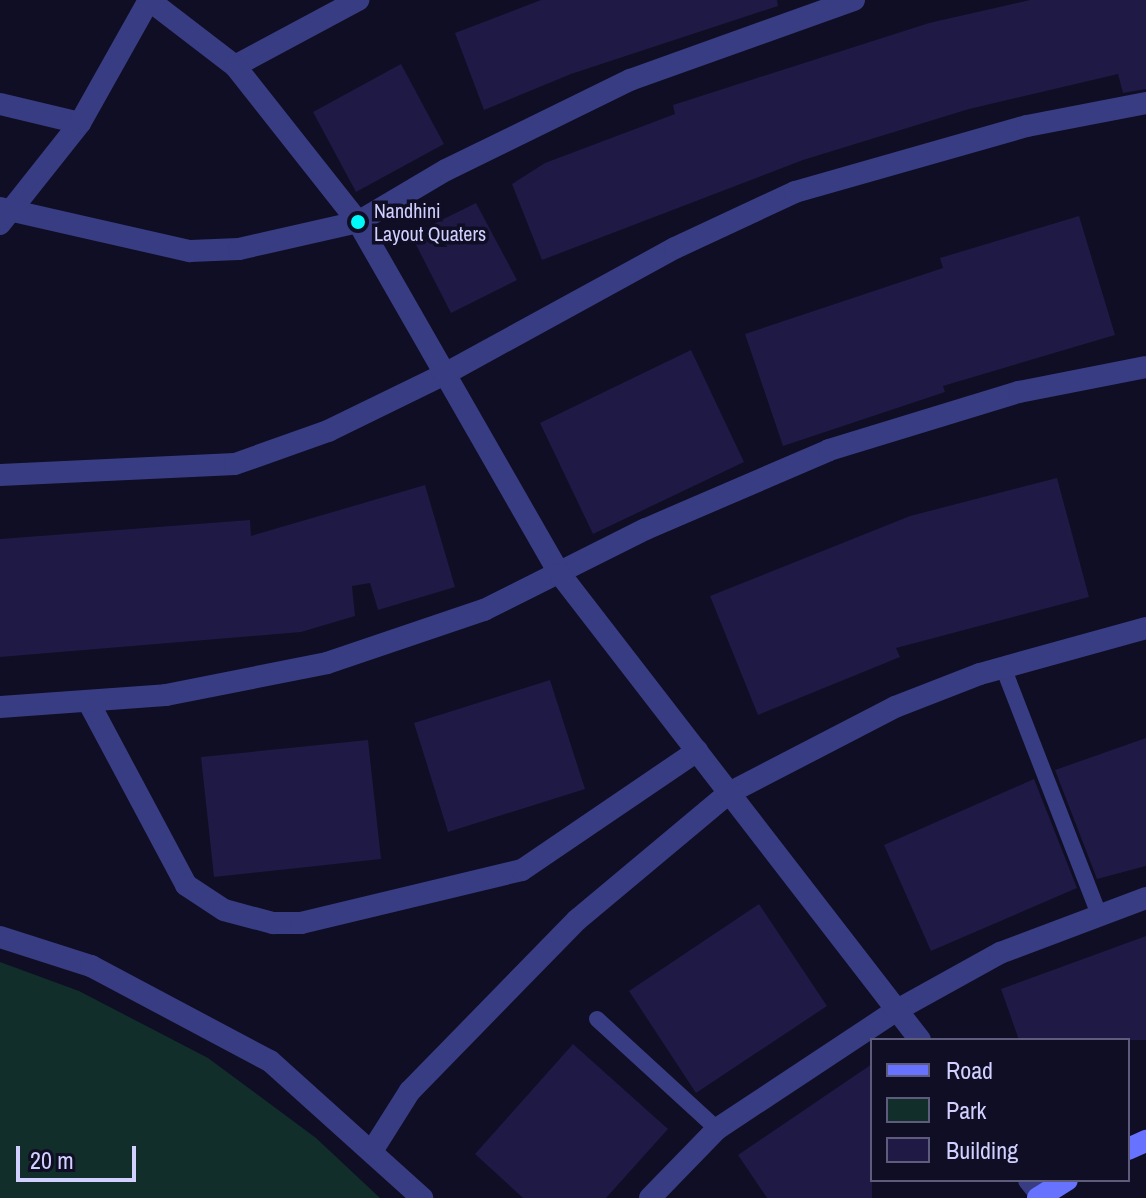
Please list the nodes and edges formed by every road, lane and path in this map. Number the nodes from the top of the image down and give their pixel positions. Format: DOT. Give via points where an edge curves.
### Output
graph roads {
  1 [pos="149,0"];
  2 [pos="358,0"];
  3 [pos="854,0"];
  4 [pos="235,66"];
  5 [pos="1146,103"];
  6 [pos="0,104"];
  7 [pos="80,123"];
  8 [pos="3,214"];
  9 [pos="358,222"];
  10 [pos="1146,367"];
  11 [pos="443,375"];
  12 [pos="0,475"];
  13 [pos="560,574"];
  14 [pos="1146,628"];
  15 [pos="1003,667"];
  16 [pos="89,703"];
  17 [pos="0,707"];
  18 [pos="697,751"];
  19 [pos="729,793"];
  20 [pos="1146,898"];
  21 [pos="1099,915"];
  22 [pos="0,937"];
  23 [pos="897,1010"];
  24 [pos="597,1019"];
  25 [pos="918,1038"];
  26 [pos="717,1129"];
  27 [pos="372,1151"];
  28 [pos="1061,1182"];
  29 [pos="1036,1191"];
  30 [pos="422,1198"];
  31 [pos="650,1198"];
  1 -- 4 [label="street"];
  1 -- 7 [label="street"];
  2 -- 4 [label="street"];
  3 -- 9 [label="street" via="630,80 537,122"];
  4 -- 9 [label="street"];
  5 -- 11 [label="street" via="1027,126 795,192 675,248"];
  6 -- 7 [label="street"];
  7 -- 8 [label="street"];
  8 -- 9 [label="street" via="190,251 239,249"];
  9 -- 11 [label="street"];
  10 -- 13 [label="street" via="1019,392 829,450 659,523"];
  11 -- 12 [label="street" via="328,431 235,464"];
  11 -- 13 [label="street"];
  13 -- 16 [label="street" via="484,610 327,663 234,684"];
  13 -- 18 [label="street"];
  14 -- 15 [label="street"];
  15 -- 19 [label="street" via="895,707"];
  15 -- 21 [label="lane"];
  16 -- 17 [label="street"];
  16 -- 18 [label="street" via="186,885 224,910 273,923 329,917 522,870"];
  18 -- 19 [label="street"];
  19 -- 23 [label="street"];
  19 -- 27 [label="street" via="577,920 410,1091"];
  20 -- 21 [label="street"];
  21 -- 23 [label="street" via="1000,953"];
  22 -- 27 [label="street" via="91,966 270,1061"];
  23 -- 25 [label="street"];
  23 -- 26 [label="street"];
  24 -- 26 [label="lane"];
  26 -- 31 [label="street"];
  27 -- 30 [label="street"];
  28 -- 29 [label="main road"];
}
